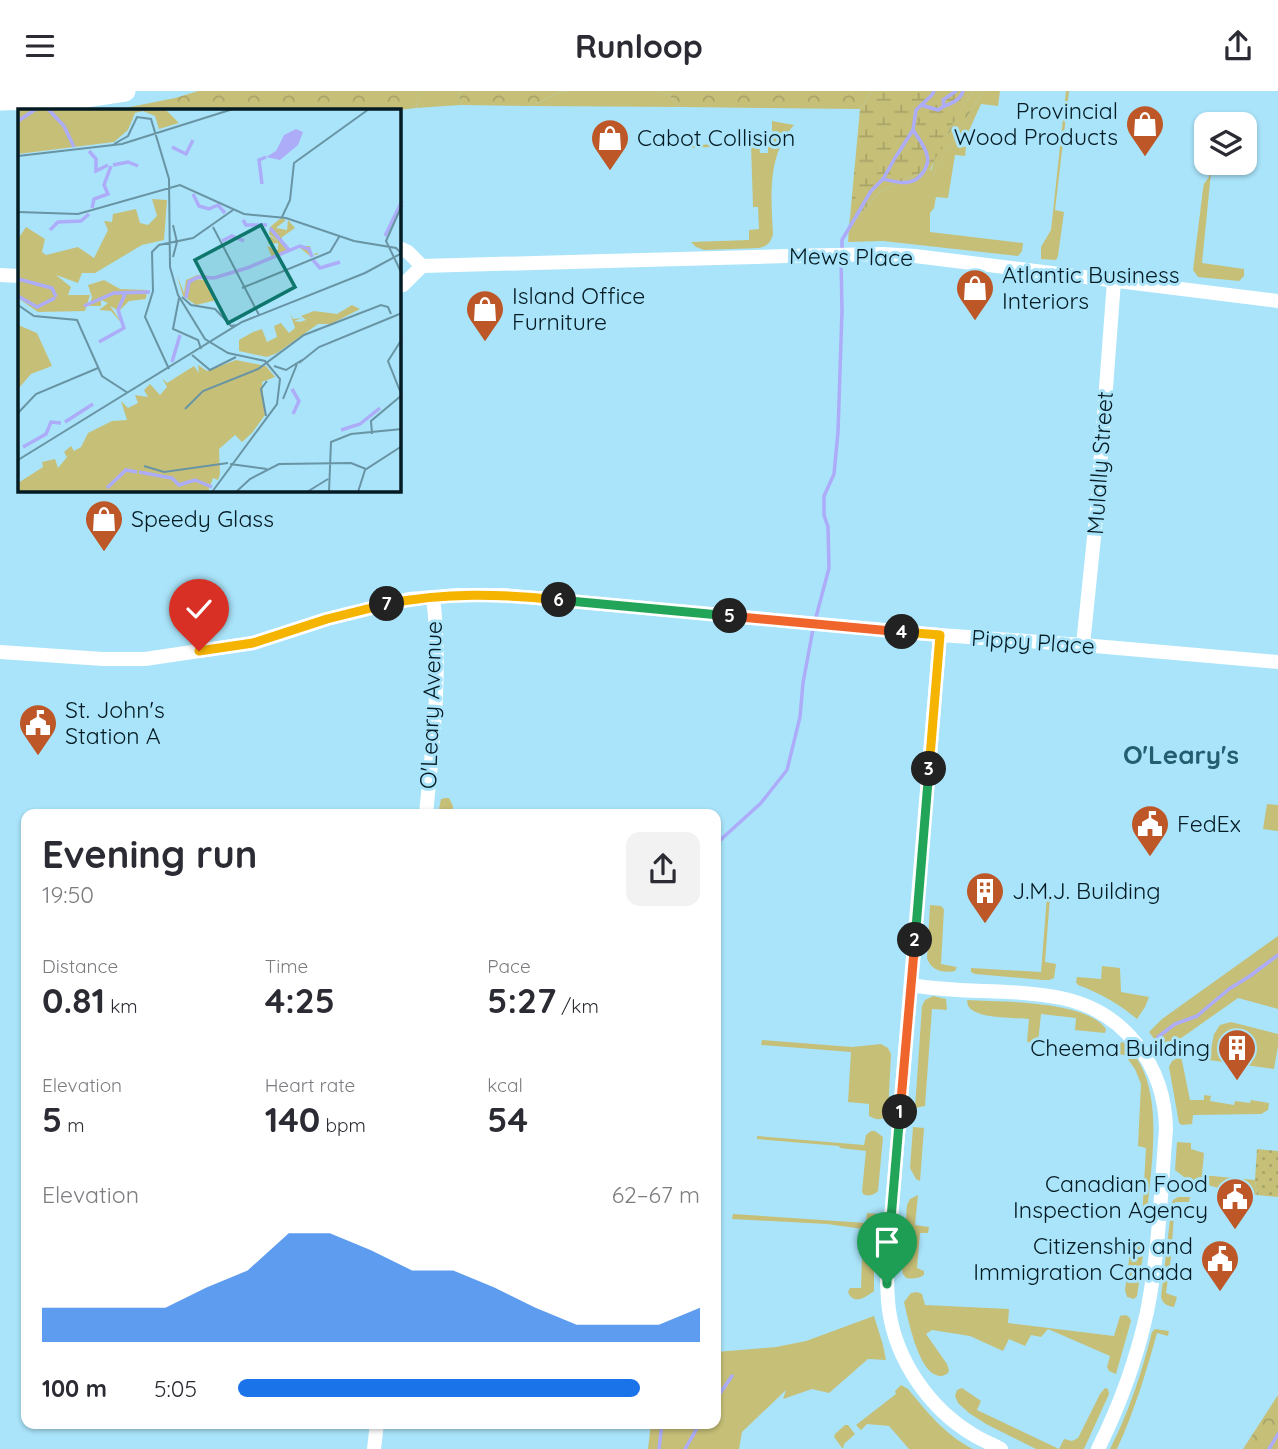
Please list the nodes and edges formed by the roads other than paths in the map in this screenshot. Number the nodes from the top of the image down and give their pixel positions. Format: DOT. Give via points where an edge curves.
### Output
graph roads {
  1 [pos="125,91"];
  2 [pos="0,100"];
  3 [pos="401,249"];
  4 [pos="422,266"];
  5 [pos="0,275"];
  6 [pos="18,276"];
  7 [pos="1114,281"];
  8 [pos="401,286"];
  9 [pos="1278,301"];
  10 [pos="433,597"];
  11 [pos="940,635"];
  12 [pos="1083,645"];
  13 [pos="0,652"];
  14 [pos="1278,662"];
  15 [pos="426,809"];
  16 [pos="911,985"];
  17 [pos="376,1429"];
  18 [pos="374,1449"];
  19 [pos="1001,1449"];
  20 [pos="1098,1449"];
  1 -- 2 [label="highway" via="79,98"];
  3 -- 4 [label="street"];
  4 -- 7 [label="street, Mews Place" via="883,254"];
  4 -- 8 [label="street"];
  5 -- 6 [label="street"];
  7 -- 9 [label="street, Mews Place"];
  7 -- 12 [label="street, Mulally Street"];
  10 -- 11 [label="street, Pippy Place" via="503,594"];
  10 -- 13 [label="street, Pippy Place" via="355,612 253,643 145,659"];
  10 -- 15 [label="street, O'Leary Avenue" via="437,686"];
  11 -- 12 [label="street, Pippy Place"];
  11 -- 16 [label="street"];
  12 -- 14 [label="street, Pippy Place"];
  16 -- 19 [label="street" via="887,1266 889,1311 901,1350 920,1384 951,1418"];
  16 -- 20 [label="street" via="1077,1002 1108,1018 1136,1042 1162,1091 1166,1129 1147,1313 1119,1403"];
  17 -- 18 [label="street"];
}
